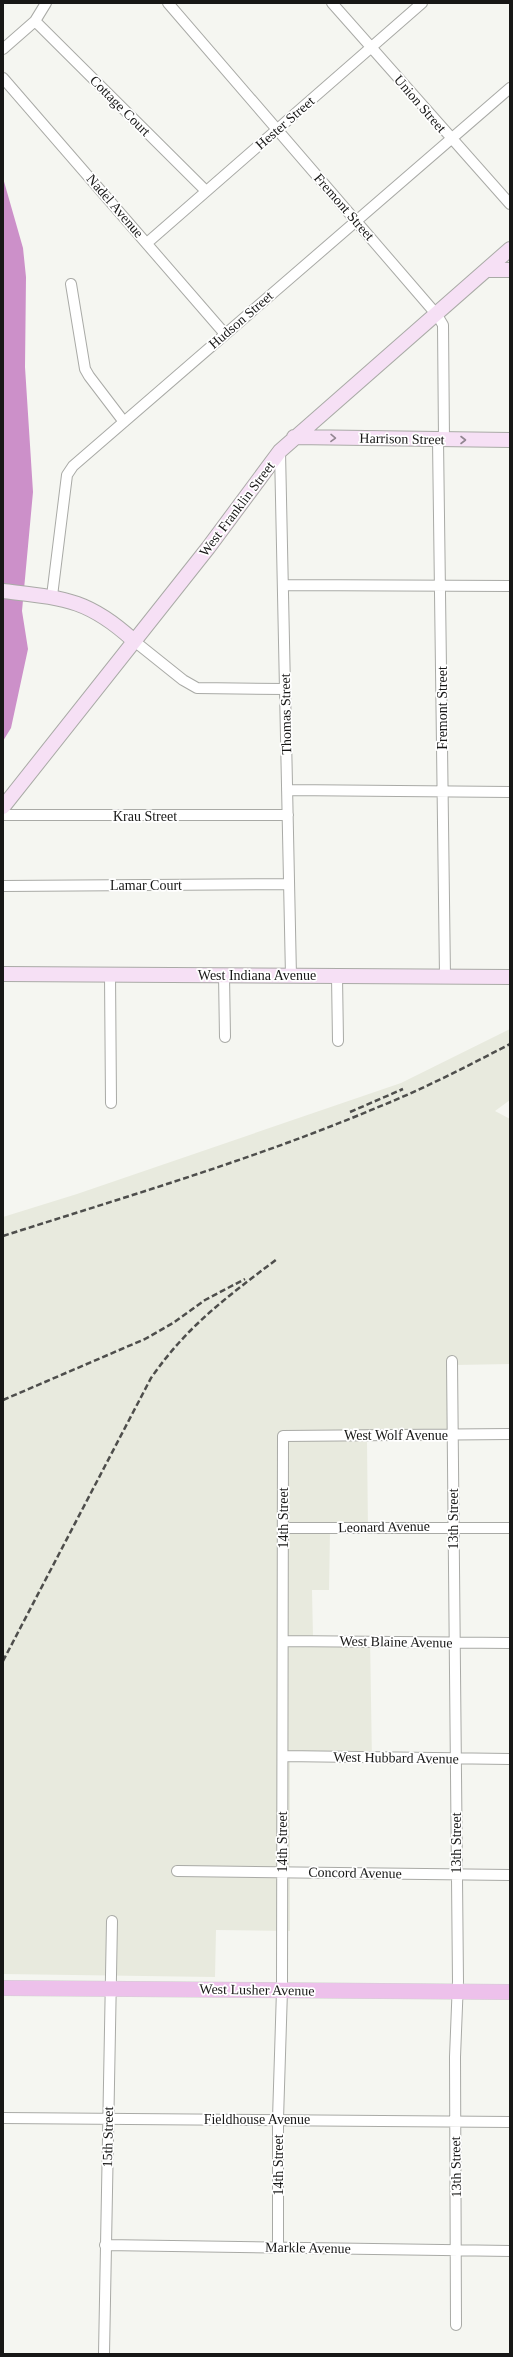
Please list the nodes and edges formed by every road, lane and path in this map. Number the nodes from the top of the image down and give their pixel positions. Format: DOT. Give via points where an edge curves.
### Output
graph roads {
  1 [pos="46,3"];
  2 [pos="168,3"];
  3 [pos="332,3"];
  4 [pos="422,3"];
  5 [pos="35,21"];
  6 [pos="371,48"];
  7 [pos="3,49"];
  8 [pos="3,78"];
  9 [pos="510,88"];
  10 [pos="277,130"];
  11 [pos="451,139"];
  12 [pos="206,191"];
  13 [pos="510,204"];
  14 [pos="356,221"];
  15 [pos="147,243"];
  16 [pos="510,249"];
  17 [pos="487,270"];
  18 [pos="510,270"];
  19 [pos="72,284"];
  20 [pos="437,314"];
  21 [pos="225,334"];
  22 [pos="124,422"];
  23 [pos="294,437"];
  24 [pos="441,440"];
  25 [pos="510,440"];
  26 [pos="280,451"];
  27 [pos="283,585"];
  28 [pos="441,586"];
  29 [pos="510,586"];
  30 [pos="3,591"];
  31 [pos="46,596"];
  32 [pos="133,640"];
  33 [pos="285,689"];
  34 [pos="287,790"];
  35 [pos="441,791"];
  36 [pos="510,792"];
  37 [pos="3,807"];
  38 [pos="3,815"];
  39 [pos="288,815"];
  40 [pos="289,884"];
  41 [pos="3,886"];
  42 [pos="3,974"];
  43 [pos="110,974"];
  44 [pos="224,975"];
  45 [pos="290,976"];
  46 [pos="337,976"];
  47 [pos="445,976"];
  48 [pos="510,977"];
  49 [pos="225,1037"];
  50 [pos="338,1041"];
  51 [pos="111,1103"];
  52 [pos="452,1361"];
  53 [pos="510,1434"];
  54 [pos="454,1435"];
  55 [pos="283,1436"];
  56 [pos="452,1526"];
  57 [pos="283,1528"];
  58 [pos="510,1528"];
  59 [pos="283,1641"];
  60 [pos="454,1643"];
  61 [pos="510,1643"];
  62 [pos="283,1756"];
  63 [pos="455,1759"];
  64 [pos="510,1759"];
  65 [pos="177,1871"];
  66 [pos="282,1872"];
  67 [pos="456,1874"];
  68 [pos="510,1875"];
  69 [pos="112,1921"];
  70 [pos="3,1988"];
  71 [pos="110,1988"];
  72 [pos="282,1990"];
  73 [pos="456,1992"];
  74 [pos="510,1992"];
  75 [pos="3,2118"];
  76 [pos="108,2119"];
  77 [pos="278,2119"];
  78 [pos="455,2121"];
  79 [pos="510,2122"];
  80 [pos="105,2245"];
  81 [pos="278,2247"];
  82 [pos="455,2251"];
  83 [pos="510,2251"];
  84 [pos="456,2325"];
  85 [pos="104,2354"];
  1 -- 5 [label="street"];
  2 -- 10 [label="street, Fremont Street"];
  3 -- 6 [label="street, Union Street"];
  4 -- 6 [label="street, Hester Street"];
  5 -- 7 [label="street"];
  5 -- 12 [label="street, Cottage Court"];
  6 -- 10 [label="street, Hester Street"];
  6 -- 11 [label="street, Union Street"];
  8 -- 15 [label="street, Nadel Avenue"];
  9 -- 11 [label="street, Hudson Street"];
  10 -- 12 [label="street, Hester Street"];
  10 -- 14 [label="street, Fremont Street"];
  11 -- 13 [label="street, Union Street"];
  11 -- 14 [label="street, Hudson Street"];
  12 -- 15 [label="street, Hester Street"];
  14 -- 20 [label="street, Fremont Street"];
  14 -- 21 [label="street, Hudson Street"];
  15 -- 21 [label="street, Nadel Avenue"];
  16 -- 17 [label="street, West Franklin Street"];
  17 -- 18 [label="street"];
  17 -- 20 [label="street, West Franklin Street"];
  19 -- 22 [label="street" via="86,369"];
  20 -- 23 [label="street, West Franklin Street"];
  20 -- 24 [label="street, Fremont Street" via="443,325"];
  21 -- 22 [label="street, Hudson Street"];
  22 -- 31 [label="street, Hudson Street" via="72,466 67,475"];
  23 -- 24 [label="street, Harrison Street, one-way"];
  23 -- 26 [label="street, West Franklin Street"];
  24 -- 25 [label="street, Harrison Street, one-way"];
  24 -- 28 [label="street, Fremont Street"];
  26 -- 27 [label="street, Thomas Street"];
  26 -- 32 [label="street, West Franklin Street" via="208,548"];
  27 -- 28 [label="street"];
  27 -- 33 [label="street, Thomas Street"];
  28 -- 29 [label="street"];
  28 -- 35 [label="street, Fremont Street"];
  30 -- 31 [label="street"];
  31 -- 32 [label="street" via="91,608 111,620"];
  32 -- 33 [label="street" via="197,688"];
  32 -- 37 [label="street, West Franklin Street"];
  33 -- 34 [label="street, Thomas Street"];
  34 -- 35 [label="street"];
  34 -- 39 [label="street, Thomas Street"];
  35 -- 36 [label="street"];
  35 -- 47 [label="street, Fremont Street"];
  38 -- 39 [label="street, Krau Street"];
  39 -- 40 [label="street, Thomas Street"];
  40 -- 41 [label="street, Lamar Court"];
  40 -- 45 [label="street, Thomas Street"];
  42 -- 43 [label="street, West Indiana Avenue"];
  43 -- 44 [label="street, West Indiana Avenue"];
  43 -- 51 [label="street"];
  44 -- 45 [label="street, West Indiana Avenue"];
  44 -- 49 [label="street"];
  45 -- 46 [label="street, West Indiana Avenue"];
  46 -- 47 [label="street, West Indiana Avenue"];
  46 -- 50 [label="street"];
  47 -- 48 [label="street, West Indiana Avenue"];
  52 -- 54 [label="street, 13th Street"];
  53 -- 54 [label="street, West Wolf Avenue"];
  54 -- 55 [label="street, West Wolf Avenue"];
  54 -- 56 [label="street, 13th Street"];
  55 -- 57 [label="street, 14th Street"];
  56 -- 57 [label="street, Leonard Avenue"];
  56 -- 58 [label="street, Leonard Avenue"];
  56 -- 60 [label="street, 13th Street"];
  57 -- 59 [label="street, 14th Street"];
  59 -- 60 [label="street, West Blaine Avenue"];
  59 -- 62 [label="street, 14th Street"];
  60 -- 61 [label="street, West Blaine Avenue"];
  60 -- 63 [label="street, 13th Street"];
  62 -- 63 [label="street, West Hubbard Avenue"];
  62 -- 66 [label="street, 14th Street"];
  63 -- 64 [label="street, West Hubbard Avenue"];
  63 -- 67 [label="street, 13th Street"];
  65 -- 66 [label="street, Concord Avenue"];
  66 -- 67 [label="street, Concord Avenue"];
  66 -- 72 [label="street, 14th Street"];
  67 -- 68 [label="street, Concord Avenue"];
  67 -- 73 [label="street, 13th Street"];
  69 -- 71 [label="street, 15th Street"];
  70 -- 71 [label="main road, West Lusher Avenue"];
  71 -- 72 [label="main road, West Lusher Avenue"];
  71 -- 76 [label="street, 15th Street"];
  72 -- 73 [label="main road, West Lusher Avenue"];
  72 -- 77 [label="street, 14th Street"];
  73 -- 74 [label="main road, West Lusher Avenue"];
  73 -- 78 [label="street, 13th Street"];
  75 -- 76 [label="street, Fieldhouse Avenue"];
  76 -- 77 [label="street, Fieldhouse Avenue"];
  76 -- 80 [label="street, 15th Street"];
  77 -- 78 [label="street, Fieldhouse Avenue"];
  77 -- 81 [label="street, 14th Street"];
  78 -- 79 [label="street, Fieldhouse Avenue"];
  78 -- 82 [label="street, 13th Street"];
  80 -- 81 [label="street, Markle Avenue"];
  80 -- 85 [label="street, 15th Street"];
  81 -- 82 [label="street, Markle Avenue"];
  82 -- 83 [label="street, Markle Avenue"];
  82 -- 84 [label="street, 13th Street"];
}
